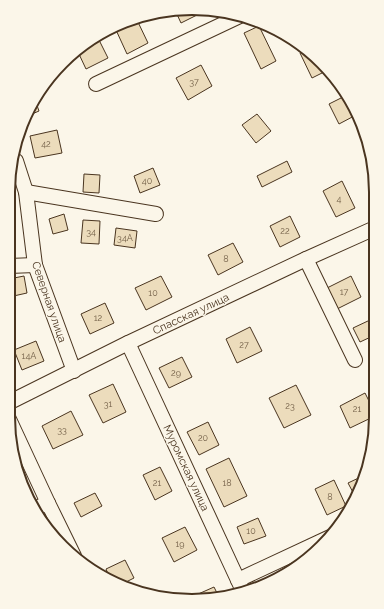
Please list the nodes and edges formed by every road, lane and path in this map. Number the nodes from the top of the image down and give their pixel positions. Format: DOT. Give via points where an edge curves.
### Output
graph roads {
  1 [pos="232,19"];
  2 [pos="96,84"];
  3 [pos="17,168"];
  4 [pos="26,192"];
  5 [pos="156,214"];
  6 [pos="369,231"];
  7 [pos="306,259"];
  8 [pos="35,265"];
  9 [pos="15,266"];
  10 [pos="128,344"];
  11 [pos="355,360"];
  12 [pos="74,371"];
  13 [pos="15,400"];
  14 [pos="16,434"];
  15 [pos="48,503"];
  16 [pos="39,507"];
  17 [pos="67,542"];
  18 [pos="315,544"];
  19 [pos="238,580"];
  20 [pos="241,587"];
  1 -- 2 [label="street"];
  3 -- 4 [label="street, Северная улица"];
  4 -- 5 [label="street"];
  4 -- 8 [label="street, Северная улица"];
  6 -- 7 [label="street, Спасская улица"];
  7 -- 10 [label="street, Спасская улица"];
  7 -- 11 [label="street"];
  8 -- 9 [label="street"];
  8 -- 12 [label="street, Северная улица"];
  10 -- 12 [label="street, Спасская улица"];
  10 -- 19 [label="street, Муромская улица"];
  12 -- 13 [label="street, Спасская улица"];
  14 -- 15 [label="street"];
  15 -- 16 [label="street"];
  15 -- 17 [label="street"];
  18 -- 19 [label="street"];
  19 -- 20 [label="street, Муромская улица"];
}
